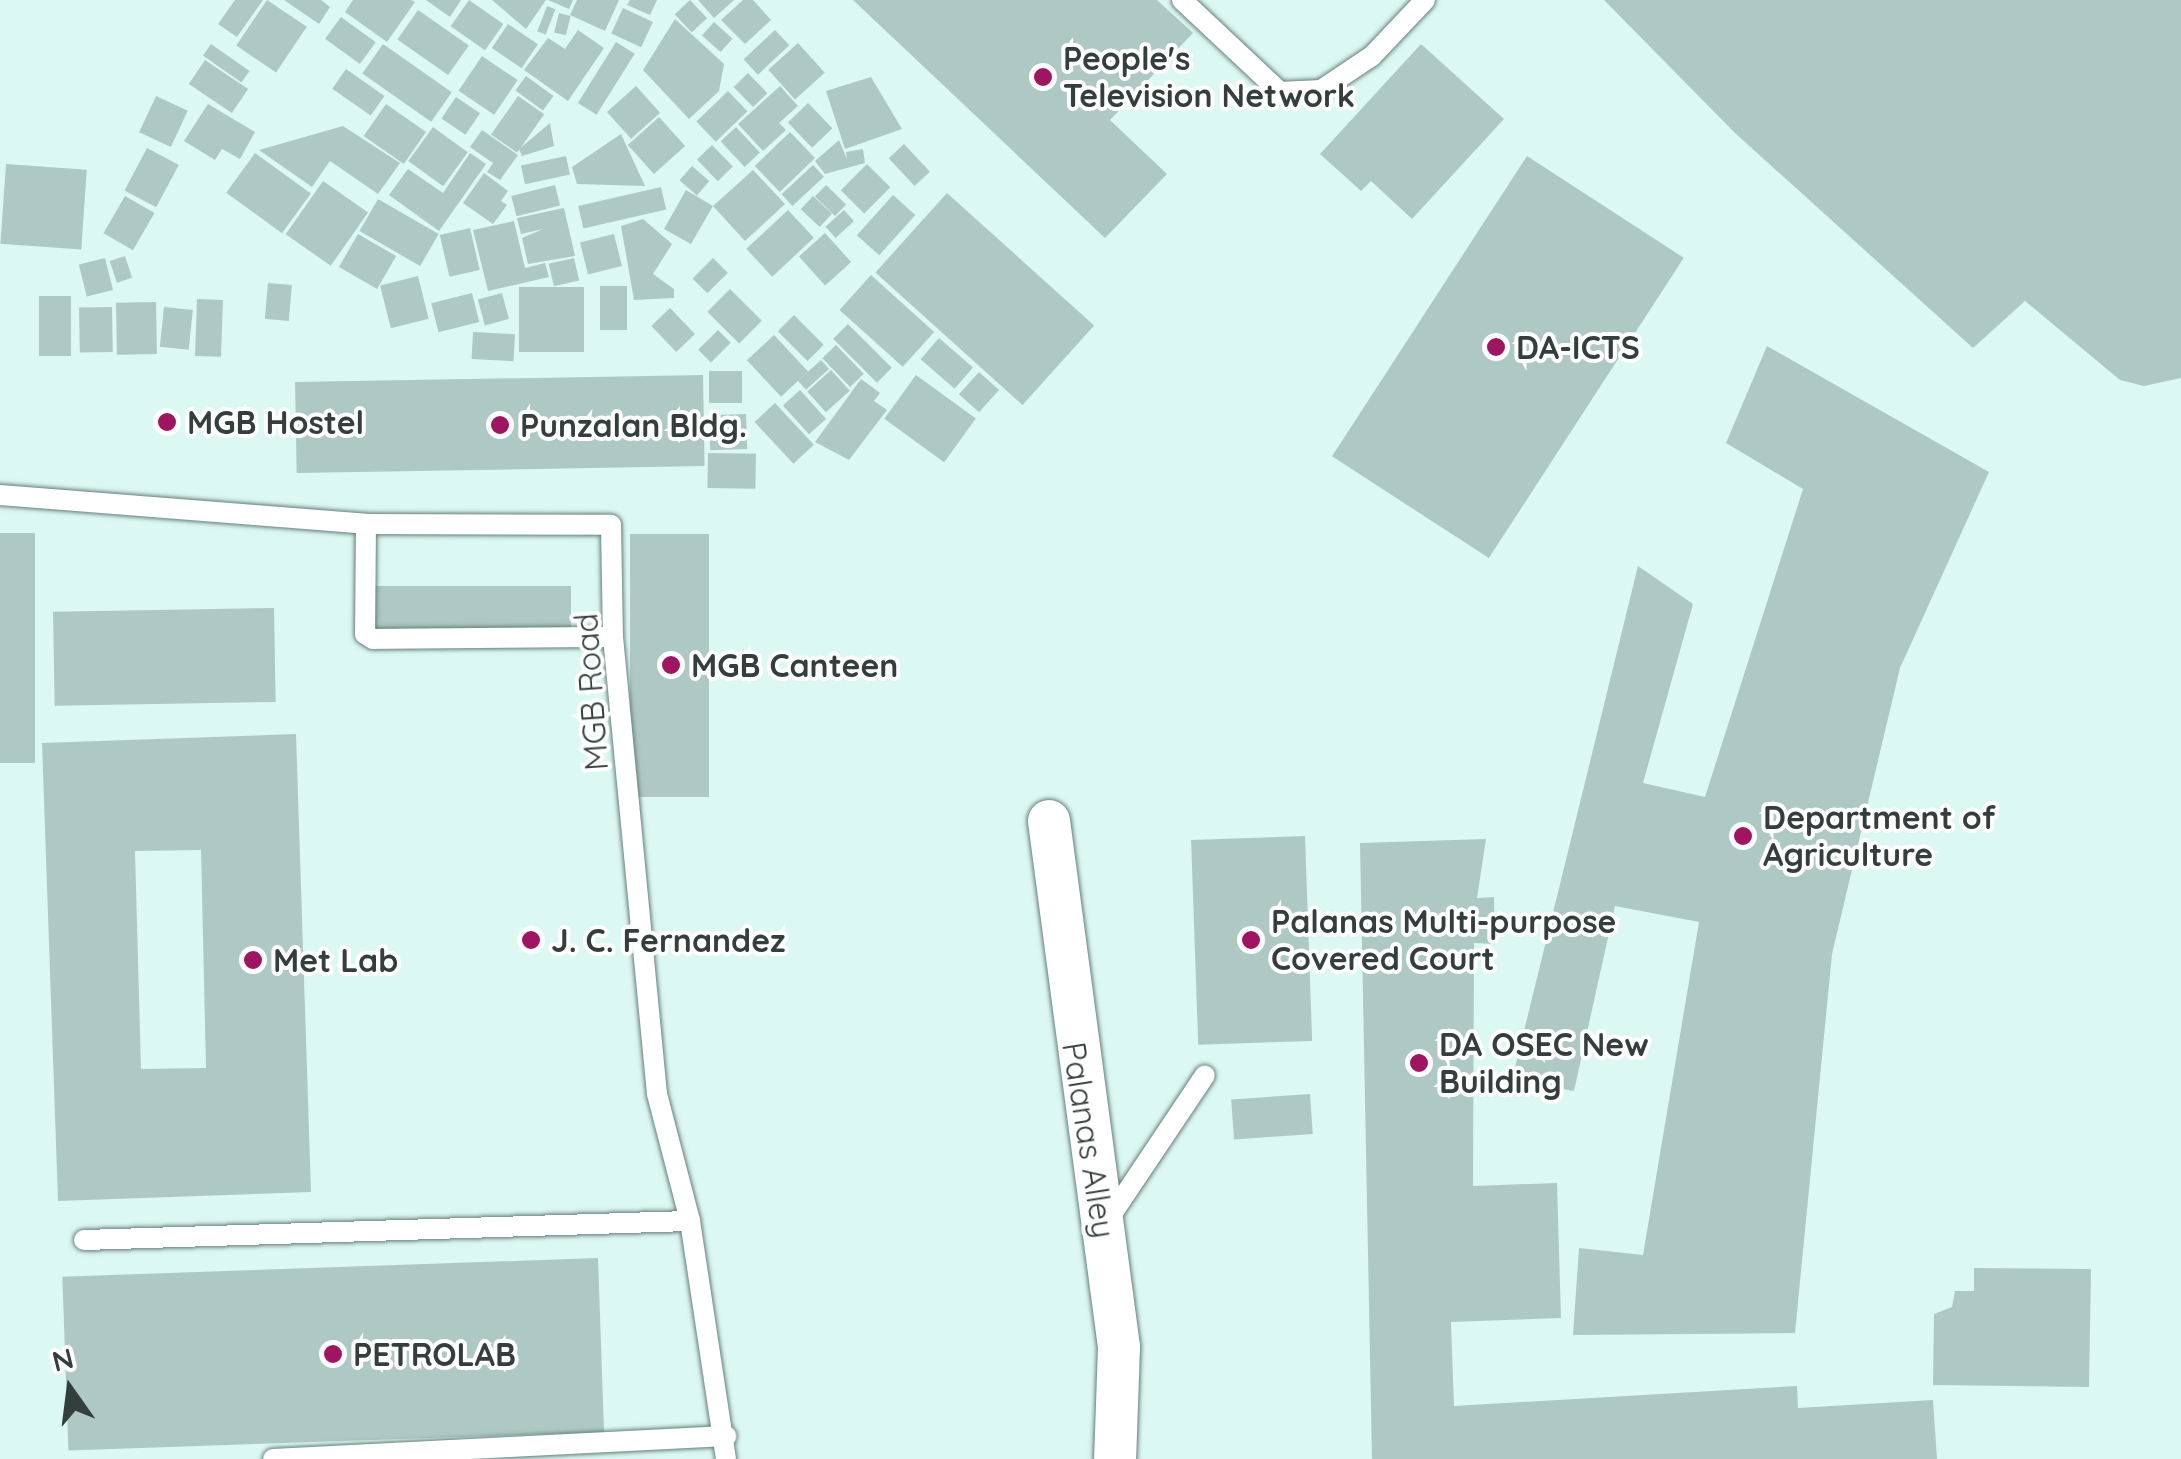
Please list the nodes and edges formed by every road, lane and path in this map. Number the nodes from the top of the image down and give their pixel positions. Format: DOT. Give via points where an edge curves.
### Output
graph roads {
  1 [pos="1182,0"];
  2 [pos="1425,0"];
  3 [pos="0,494"];
  4 [pos="366,524"];
  5 [pos="613,637"];
  6 [pos="1049,820"];
  7 [pos="1205,1075"];
  8 [pos="690,1221"];
  9 [pos="1104,1226"];
  10 [pos="84,1240"];
  11 [pos="726,1436"];
  12 [pos="273,1459"];
  13 [pos="726,1459"];
  14 [pos="1115,1459"];
  1 -- 2 [label="lane" via="1280,92 1322,90 1372,56"];
  3 -- 4 [label="lane, MGB Road"];
  4 -- 5 [label="lane, MGB Road" via="610,525"];
  4 -- 5 [label="lane" via="365,634 373,639"];
  5 -- 8 [label="lane, MGB Road" via="657,1094"];
  6 -- 9 [label="street, Palanas Alley" via="1078,1073"];
  7 -- 9 [label="lane"];
  8 -- 10 [label="lane"];
  8 -- 11 [label="lane, MGB Road"];
  9 -- 14 [label="street, Palanas Alley" via="1119,1347"];
  11 -- 12 [label="lane"];
  11 -- 13 [label="lane, MGB Road"];
}
